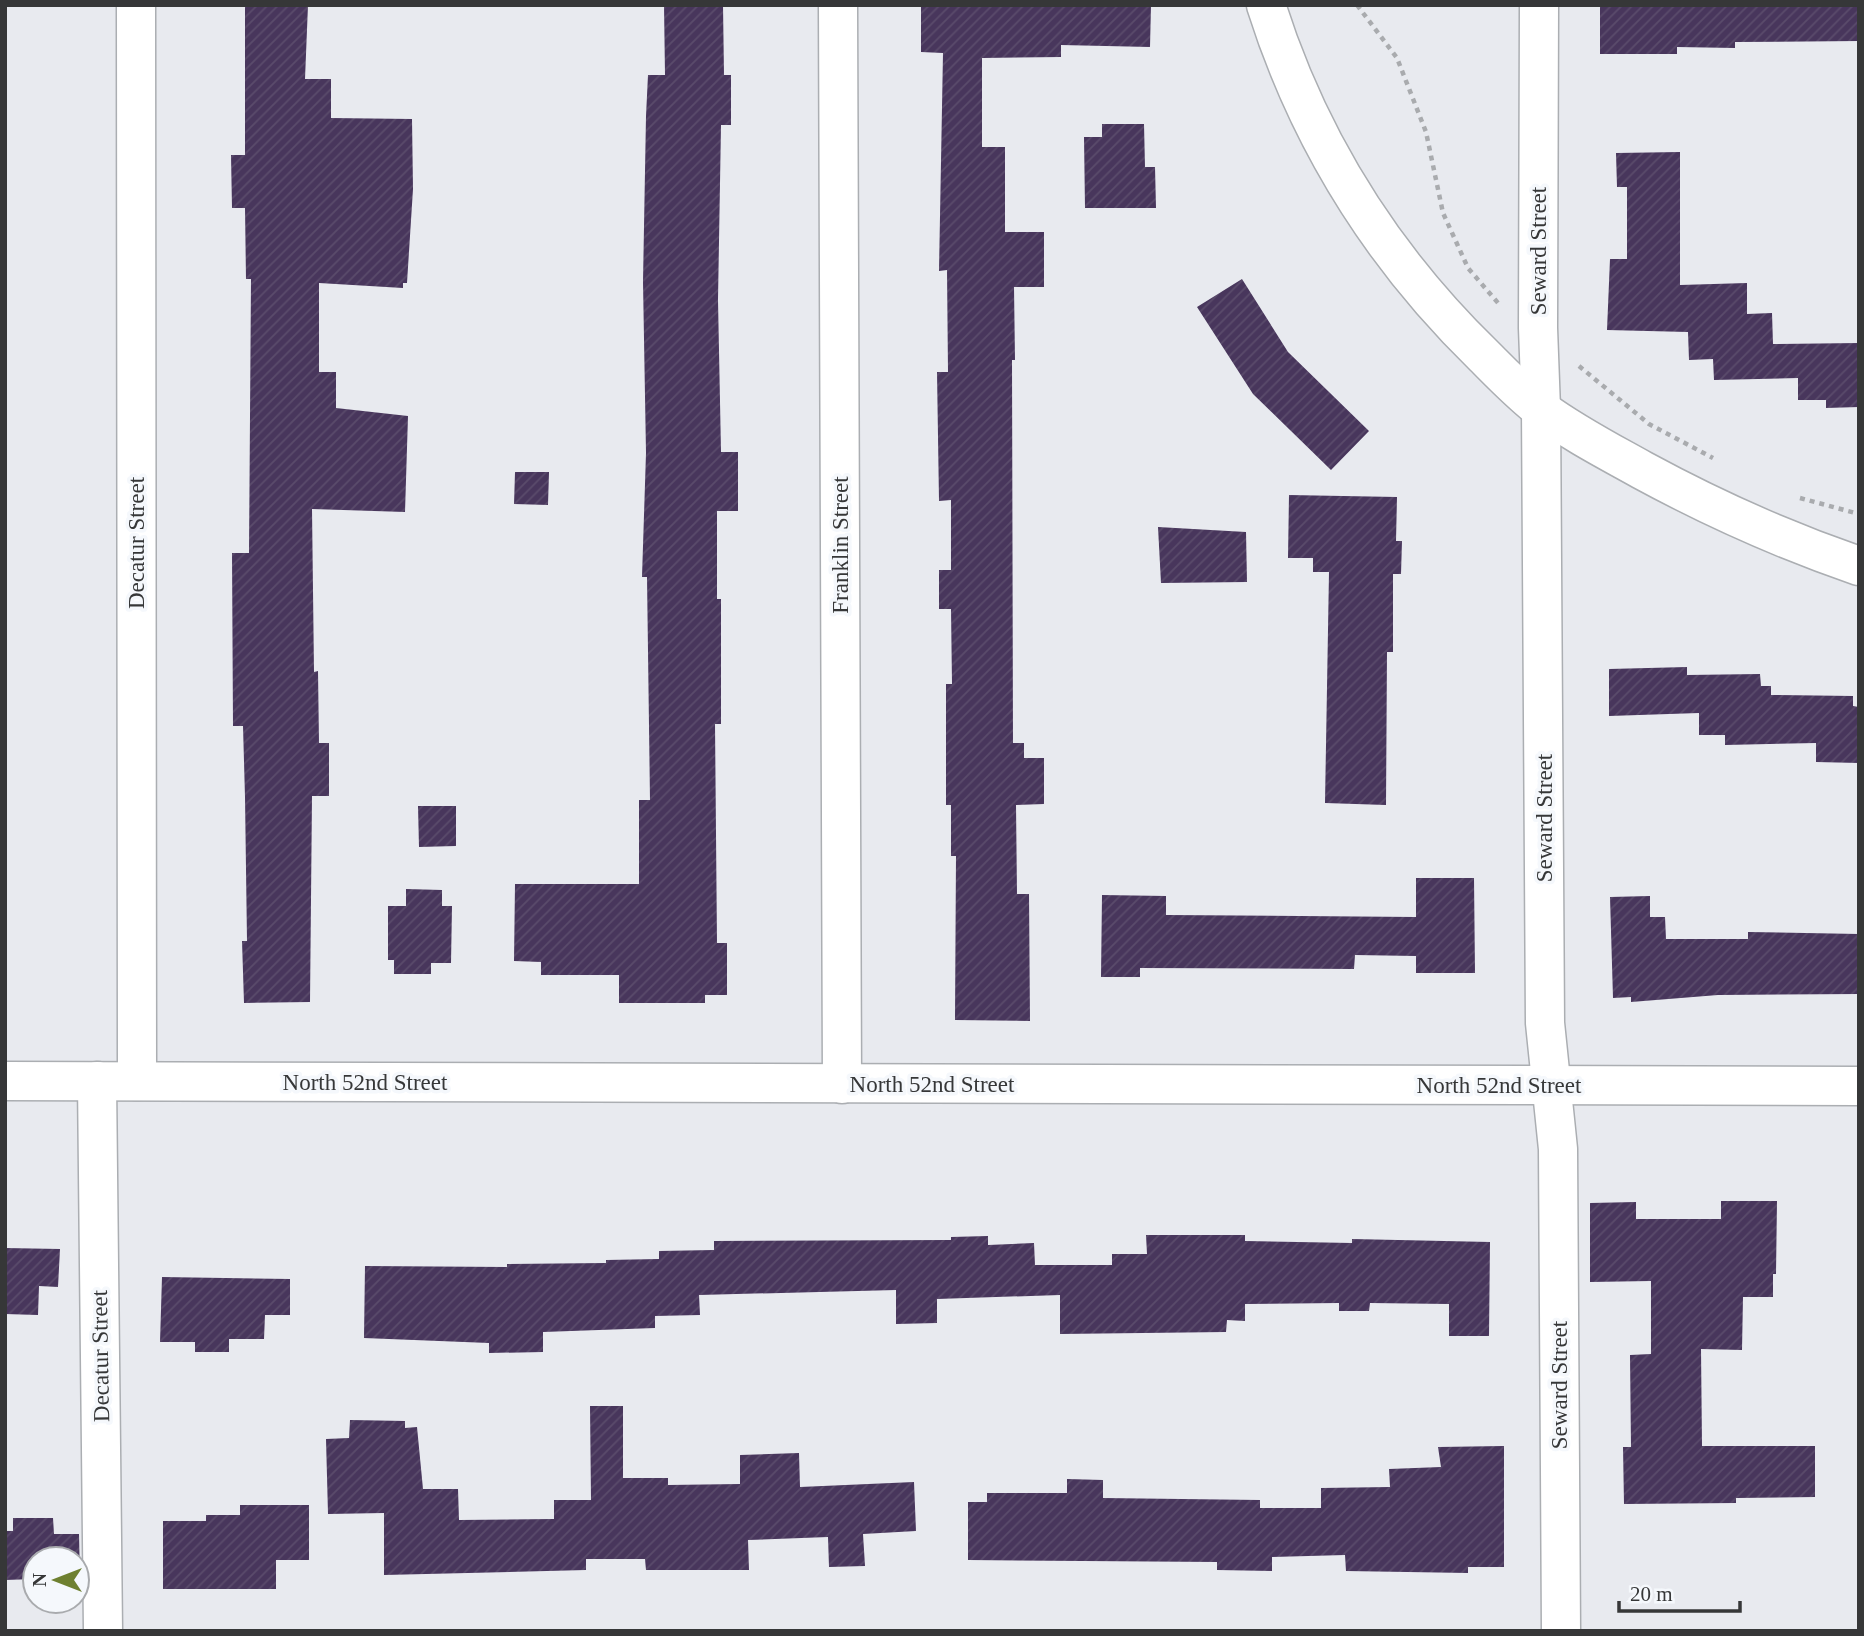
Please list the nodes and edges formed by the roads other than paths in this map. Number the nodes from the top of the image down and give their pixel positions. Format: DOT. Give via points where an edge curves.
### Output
graph roads {
  1 [pos="136,5"];
  2 [pos="838,5"];
  3 [pos="1266,5"];
  4 [pos="1539,5"];
  5 [pos="1541,409"];
  6 [pos="1859,566"];
  7 [pos="5,1081"];
  8 [pos="97,1081"];
  9 [pos="137,1081"];
  10 [pos="842,1084"];
  11 [pos="1553,1085"];
  12 [pos="1859,1086"];
  13 [pos="103,1631"];
  14 [pos="1561,1631"];
  1 -- 9 [label="street, Decatur Street"];
  2 -- 10 [label="street, Franklin Street"];
  3 -- 5 [label="street" via="1307,110 1341,176 1391,254 1441,316"];
  4 -- 5 [label="street, Seward Street"];
  5 -- 6 [label="street" via="1586,440 1694,498"];
  5 -- 11 [label="street, Seward Street" via="1545,1023"];
  7 -- 8 [label="street, North 52nd Street"];
  8 -- 9 [label="street, North 52nd Street"];
  8 -- 13 [label="street, Decatur Street"];
  9 -- 10 [label="street, North 52nd Street"];
  10 -- 11 [label="street, North 52nd Street"];
  11 -- 12 [label="street, North 52nd Street"];
  11 -- 14 [label="street, Seward Street" via="1558,1149"];
}
